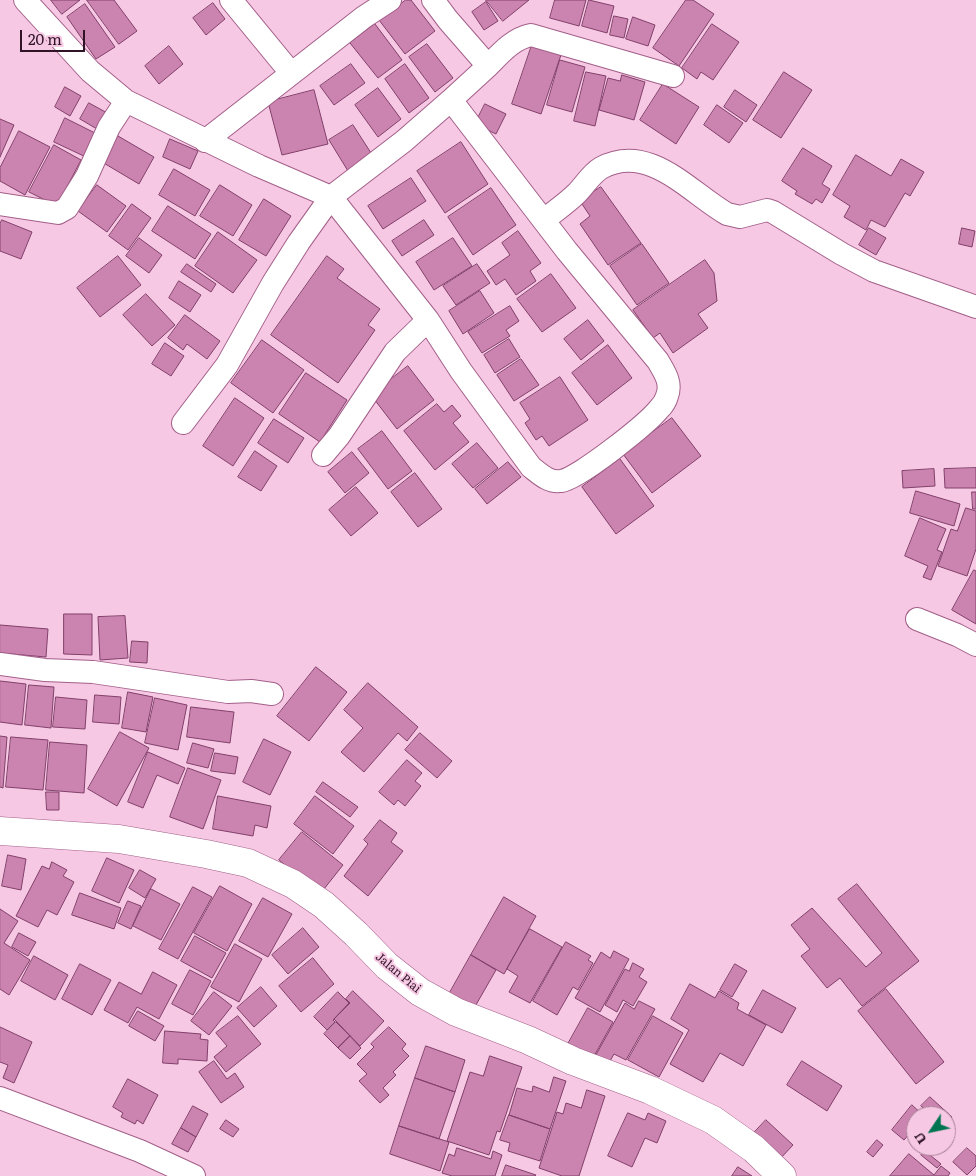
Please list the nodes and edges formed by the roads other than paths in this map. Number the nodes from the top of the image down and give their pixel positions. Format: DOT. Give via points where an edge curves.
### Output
graph roads {
  1 [pos="25,0"];
  2 [pos="231,0"];
  3 [pos="390,0"];
  4 [pos="433,0"];
  5 [pos="487,68"];
  6 [pos="291,73"];
  7 [pos="673,76"];
  8 [pos="450,100"];
  9 [pos="126,101"];
  10 [pos="206,141"];
  11 [pos="331,197"];
  12 [pos="0,204"];
  13 [pos="544,220"];
  14 [pos="976,307"];
  15 [pos="428,320"];
  16 [pos="183,423"];
  17 [pos="323,455"];
  18 [pos="917,619"];
  19 [pos="976,645"];
  20 [pos="0,664"];
  21 [pos="272,694"];
  22 [pos="0,831"];
  23 [pos="0,1098"];
  24 [pos="194,1176"];
  25 [pos="782,1176"];
  1 -- 9 [label="street" via="90,71"];
  2 -- 6 [label="street"];
  3 -- 6 [label="street"];
  4 -- 5 [label="street"];
  5 -- 7 [label="street" via="513,42 531,35"];
  5 -- 8 [label="street"];
  6 -- 10 [label="street"];
  8 -- 11 [label="street" via="404,141"];
  8 -- 13 [label="street"];
  9 -- 10 [label="street"];
  9 -- 12 [label="street" via="109,128 88,176 67,208 58,213"];
  10 -- 11 [label="street"];
  11 -- 15 [label="street"];
  11 -- 16 [label="street" via="273,283 227,365"];
  13 -- 14 [label="street" via="601,168 617,162 641,161 658,167 728,214 740,217 767,210 774,212 874,271"];
  13 -- 15 [label="street" via="666,374 670,386 667,398 659,410 622,442 574,476 561,481 544,478 531,467 487,408"];
  15 -- 17 [label="street" via="395,352"];
  18 -- 19 [label="street"];
  20 -- 21 [label="street" via="93,672 228,692"];
  22 -- 25 [label="street, Jalan Piai" via="119,839 248,863 293,884 324,905 387,966 420,992 456,1012 528,1040 573,1062 650,1090 713,1120 754,1149"];
  23 -- 24 [label="street" via="140,1151"];
}
